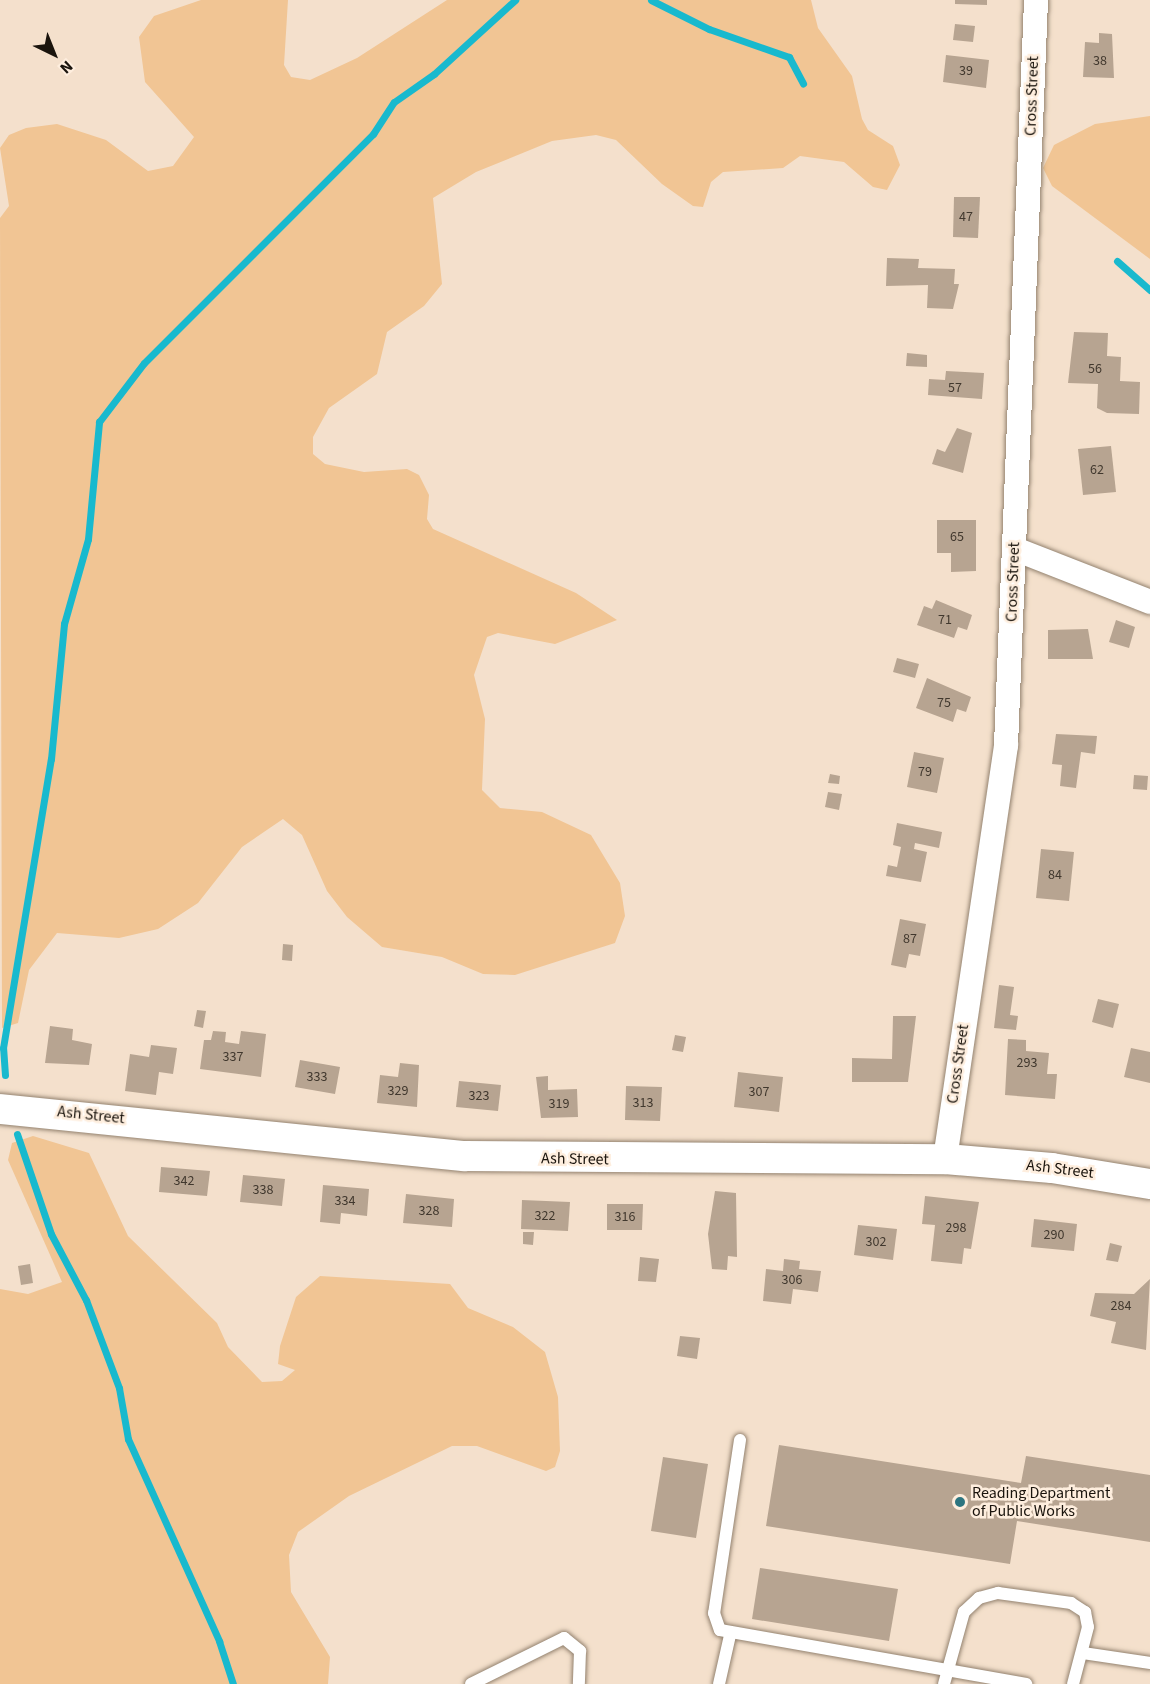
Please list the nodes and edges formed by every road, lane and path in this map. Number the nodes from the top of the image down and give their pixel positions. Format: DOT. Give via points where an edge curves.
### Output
graph roads {
  1 [pos="1036,0"];
  2 [pos="1015,549"];
  3 [pos="1150,602"];
  4 [pos="0,1109"];
  5 [pos="945,1159"];
  6 [pos="1150,1184"];
  7 [pos="740,1440"];
  8 [pos="730,1635"];
  9 [pos="1083,1653"];
  10 [pos="1150,1663"];
  11 [pos="946,1678"];
  12 [pos="471,1684"];
  13 [pos="579,1684"];
  14 [pos="719,1684"];
  15 [pos="1026,1684"];
  16 [pos="1073,1684"];
  1 -- 2 [label="street, Cross Street"];
  2 -- 3 [label="street"];
  2 -- 5 [label="street, Cross Street" via="1006,745"];
  4 -- 5 [label="street, Ash Street" via="465,1156"];
  5 -- 6 [label="street, Ash Street" via="1052,1168"];
  7 -- 8 [label="lane" via="713,1616 717,1627"];
  8 -- 11 [label="lane"];
  8 -- 14 [label="lane"];
  9 -- 10 [label="lane"];
  9 -- 11 [label="lane" via="1088,1623 1079,1606 991,1594 964,1612"];
  9 -- 16 [label="lane"];
  11 -- 15 [label="lane"];
  12 -- 13 [label="lane" via="564,1638 580,1652"];
}
